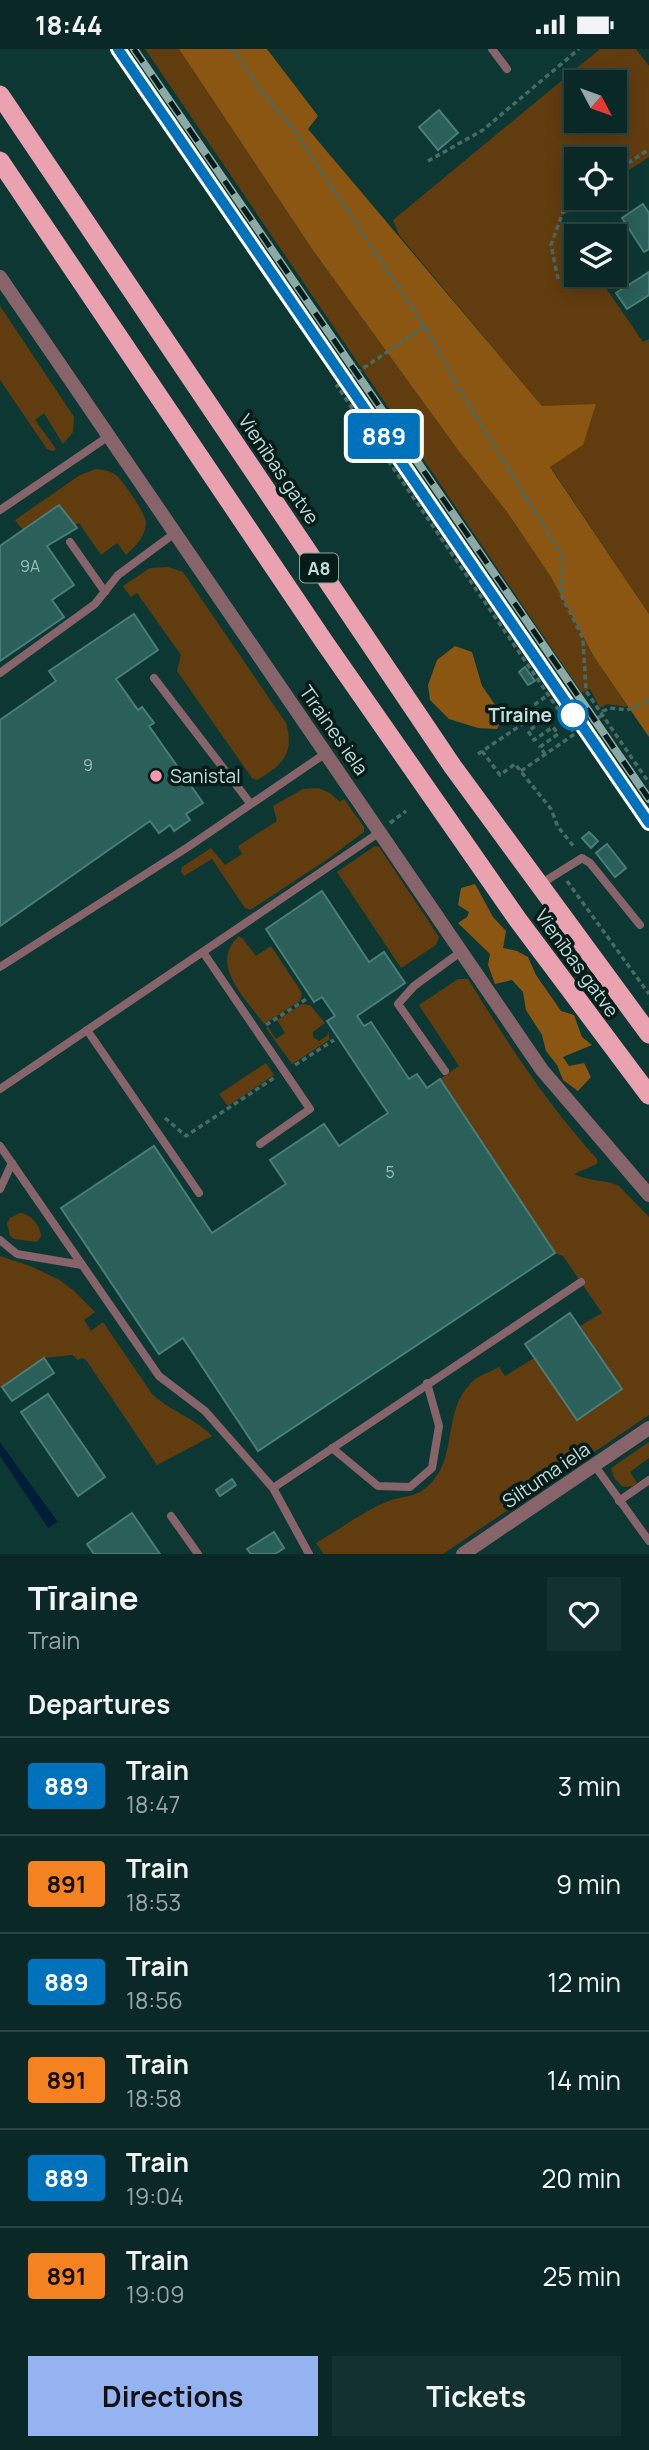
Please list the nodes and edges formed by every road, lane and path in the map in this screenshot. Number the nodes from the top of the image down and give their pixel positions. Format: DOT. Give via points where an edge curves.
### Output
graph roads {
  1 [pos="231,49"];
  2 [pos="492,49"];
  3 [pos="579,49"];
  4 [pos="508,69"];
  5 [pos="0,95"];
  6 [pos="649,149"];
  7 [pos="0,160"];
  8 [pos="428,160"];
  9 [pos="627,164"];
  10 [pos="564,209"];
  11 [pos="0,278"];
  12 [pos="558,278"];
  13 [pos="425,327"];
  14 [pos="109,436"];
  15 [pos="0,510"];
  16 [pos="175,533"];
  17 [pos="70,543"];
  18 [pos="105,592"];
  19 [pos="0,673"];
  20 [pos="154,678"];
  21 [pos="545,697"];
  22 [pos="649,701"];
  23 [pos="539,713"];
  24 [pos="603,715"];
  25 [pos="575,734"];
  26 [pos="327,753"];
  27 [pos="545,754"];
  28 [pos="522,771"];
  29 [pos="649,783"];
  30 [pos="250,803"];
  31 [pos="406,811"];
  32 [pos="393,821"];
  33 [pos="381,831"];
  34 [pos="573,846"];
  35 [pos="559,871"];
  36 [pos="539,885"];
  37 [pos="640,925"];
  38 [pos="462,951"];
  39 [pos="203,952"];
  40 [pos="0,967"];
  41 [pos="649,994"];
  42 [pos="308,998"];
  43 [pos="87,1030"];
  44 [pos="257,1031"];
  45 [pos="649,1034"];
  46 [pos="334,1040"];
  47 [pos="445,1071"];
  48 [pos="285,1072"];
  49 [pos="0,1089"];
  50 [pos="649,1095"];
  51 [pos="161,1114"];
  52 [pos="260,1144"];
  53 [pos="0,1146"];
  54 [pos="12,1163"];
  55 [pos="0,1189"];
  56 [pos="199,1193"];
  57 [pos="649,1195"];
  58 [pos="0,1240"];
  59 [pos="82,1265"];
  60 [pos="581,1282"];
  61 [pos="427,1383"];
  62 [pos="649,1429"];
  63 [pos="332,1448"];
  64 [pos="595,1466"];
  65 [pos="649,1481"];
  66 [pos="273,1488"];
  67 [pos="619,1501"];
  68 [pos="172,1516"];
  69 [pos="649,1541"];
  70 [pos="198,1554"];
  71 [pos="309,1554"];
  72 [pos="463,1554"];
  1 -- 13 [label="path" via="292,127"];
  2 -- 4 [label="lane"];
  3 -- 8 [label="path" via="482,130"];
  5 -- 36 [label="highway, Vienības gatve / A8" via="453,767"];
  6 -- 9 [label="path"];
  7 -- 50 [label="highway, Vienības gatve / A8" via="371,710 518,920"];
  10 -- 12 [label="path" via="551,245"];
  11 -- 14 [label="street, Tīraines iela"];
  13 -- 24 [label="path" via="563,557 561,595 583,638 586,691"];
  13 -- 25 [label="path" via="337,386"];
  14 -- 15 [label="lane"];
  14 -- 16 [label="street, Tīraines iela"];
  16 -- 18 [label="lane" via="118,575"];
  16 -- 26 [label="street, Tīraines iela"];
  17 -- 18 [label="lane"];
  18 -- 19 [label="lane"];
  20 -- 30 [label="lane"];
  21 -- 23 [label="path" via="534,705"];
  22 -- 24 [label="path" via="626,710 610,708"];
  23 -- 27 [label="path" via="548,718 528,731 534,740 553,727 558,734 540,747"];
  23 -- 28 [label="path" via="480,753 500,775 515,764"];
  24 -- 25 [label="path"];
  24 -- 29 [label="path"];
  25 -- 27 [label="path"];
  26 -- 30 [label="lane"];
  26 -- 33 [label="street, Tīraines iela"];
  27 -- 28 [label="path"];
  28 -- 34 [label="path"];
  30 -- 40 [label="lane"];
  31 -- 32 [label="path"];
  33 -- 38 [label="street, Tīraines iela"];
  33 -- 39 [label="lane"];
  35 -- 36 [label="lane"];
  35 -- 37 [label="lane" via="582,858 590,863"];
  35 -- 41 [label="path"];
  36 -- 45 [label="highway, Vienības gatve / A8"];
  38 -- 47 [label="lane" via="414,986 398,1004"];
  38 -- 57 [label="street, Tīraines iela" via="542,1070"];
  39 -- 43 [label="lane"];
  39 -- 44 [label="lane"];
  42 -- 44 [label="path"];
  43 -- 49 [label="lane"];
  43 -- 56 [label="lane"];
  44 -- 48 [label="lane"];
  46 -- 48 [label="path"];
  48 -- 51 [label="path" via="186,1136"];
  48 -- 52 [label="lane" via="310,1109"];
  53 -- 54 [label="lane"];
  54 -- 55 [label="lane"];
  54 -- 59 [label="lane"];
  58 -- 59 [label="lane" via="17,1254"];
  59 -- 66 [label="lane" via="159,1376 205,1411"];
  60 -- 61 [label="lane"];
  61 -- 63 [label="lane"];
  61 -- 63 [label="lane" via="439,1426 432,1468 410,1487 378,1486"];
  62 -- 64 [label="street, Siltuma iela"];
  63 -- 66 [label="lane"];
  64 -- 67 [label="lane"];
  64 -- 72 [label="street, Siltuma iela"];
  65 -- 67 [label="lane"];
  66 -- 71 [label="lane"];
  67 -- 69 [label="lane"];
  68 -- 70 [label="lane"];
}
